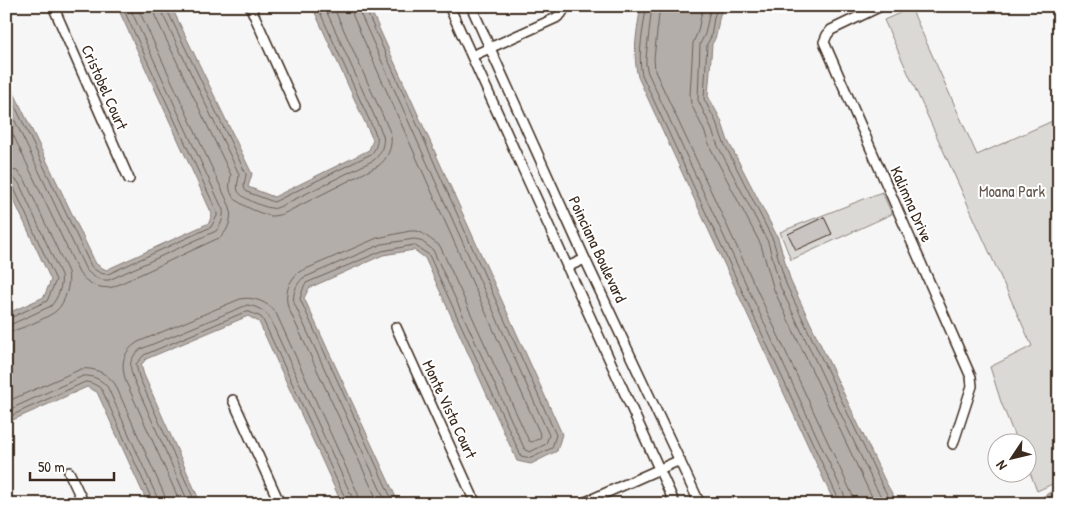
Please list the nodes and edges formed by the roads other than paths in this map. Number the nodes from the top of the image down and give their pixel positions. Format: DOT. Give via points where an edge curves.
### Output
graph roads {
  1 [pos="53,6"];
  2 [pos="250,6"];
  3 [pos="449,6"];
  4 [pos="471,6"];
  5 [pos="566,6"];
  6 [pos="881,6"];
  7 [pos="491,48"];
  8 [pos="472,56"];
  9 [pos="295,106"];
  10 [pos="129,180"];
  11 [pos="585,259"];
  12 [pos="567,266"];
  13 [pos="396,327"];
  14 [pos="233,400"];
  15 [pos="953,444"];
  16 [pos="680,460"];
  17 [pos="660,469"];
  18 [pos="69,472"];
  19 [pos="84,504"];
  20 [pos="280,504"];
  21 [pos="476,504"];
  22 [pos="581,504"];
  23 [pos="675,504"];
  24 [pos="700,504"];
  1 -- 10 [label="street, Cristobel Court"];
  2 -- 9 [label="street"];
  3 -- 8 [label="street"];
  4 -- 7 [label="street, Poinciana Boulevard"];
  5 -- 7 [label="street" via="556,18"];
  6 -- 15 [label="street, Kalimna Drive" via="831,30 824,42 971,377 972,386"];
  7 -- 8 [label="street"];
  7 -- 11 [label="street, Poinciana Boulevard"];
  8 -- 12 [label="street"];
  11 -- 12 [label="street"];
  11 -- 16 [label="street, Poinciana Boulevard"];
  12 -- 17 [label="street"];
  13 -- 21 [label="street, Monte Vista Court"];
  14 -- 20 [label="street"];
  16 -- 17 [label="street"];
  16 -- 24 [label="street, Poinciana Boulevard"];
  17 -- 22 [label="street"];
  17 -- 23 [label="street"];
  18 -- 19 [label="street"];
}
